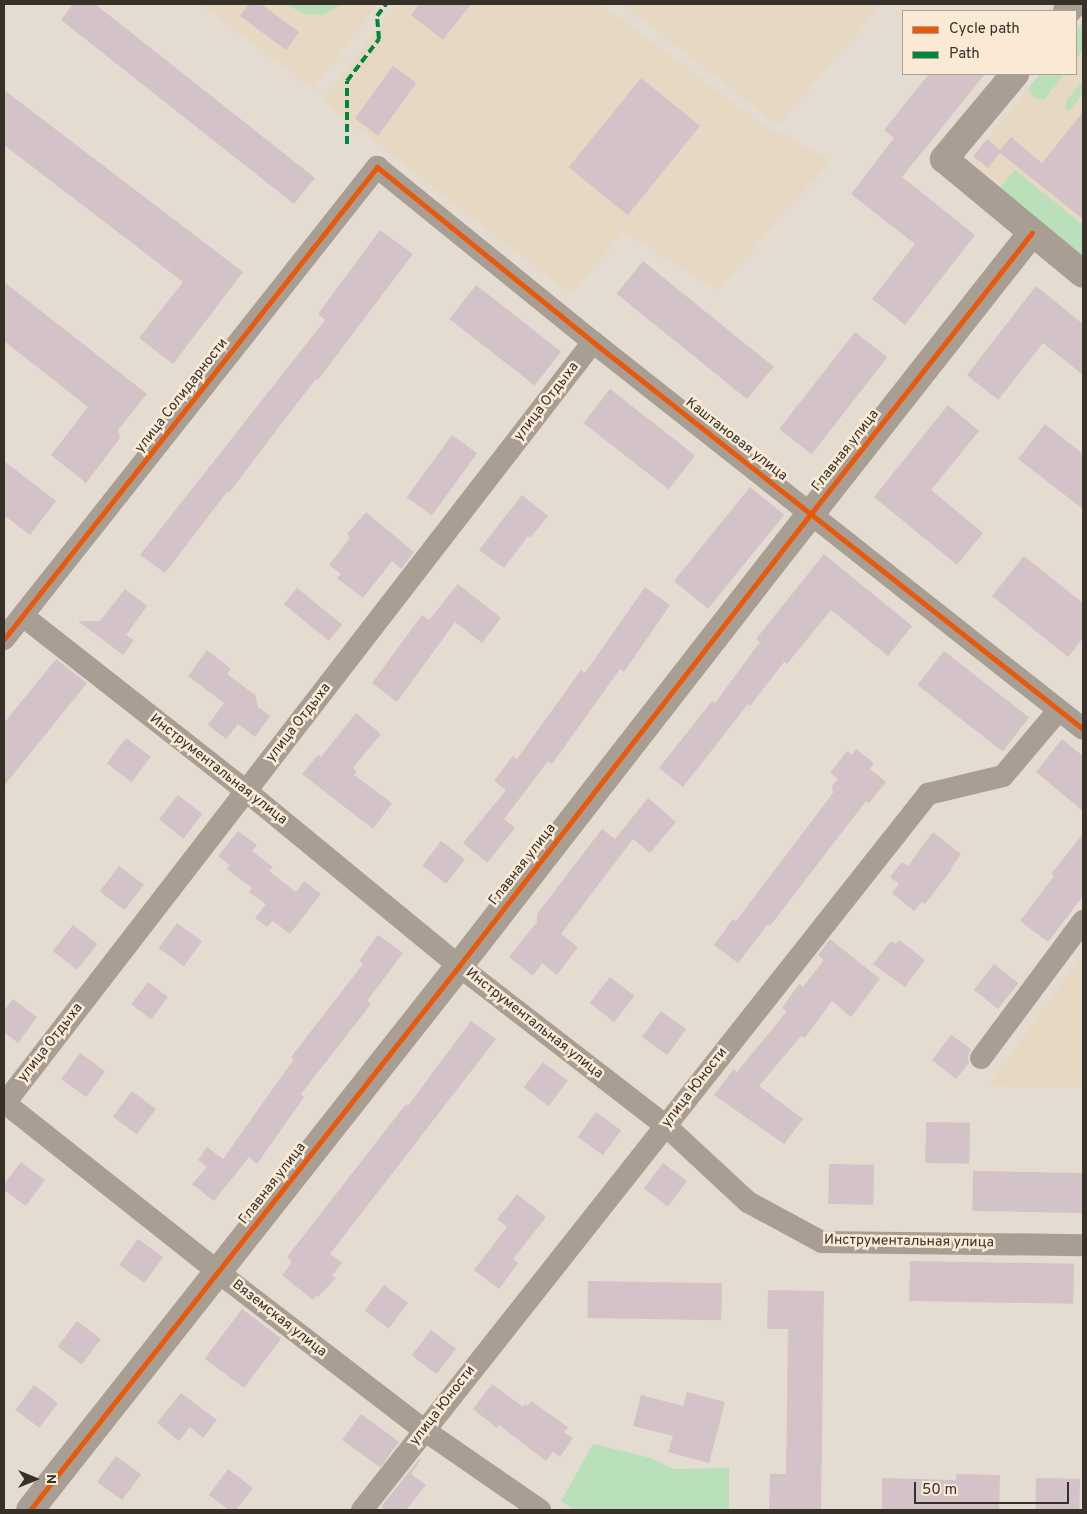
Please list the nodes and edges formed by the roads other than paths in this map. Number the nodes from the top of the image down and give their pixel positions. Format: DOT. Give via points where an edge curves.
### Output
graph roads {
  1 [pos="1014,75"];
  2 [pos="377,167"];
  3 [pos="1032,233"];
  4 [pos="1083,274"];
  5 [pos="594,342"];
  6 [pos="811,513"];
  7 [pos="23,616"];
  8 [pos="4,639"];
  9 [pos="1058,711"];
  10 [pos="1083,729"];
  11 [pos="246,791"];
  12 [pos="1083,921"];
  13 [pos="459,966"];
  14 [pos="981,1058"];
  15 [pos="4,1101"];
  16 [pos="665,1125"];
  17 [pos="1083,1246"];
  18 [pos="218,1272"];
  19 [pos="424,1430"];
  20 [pos="30,1510"];
  21 [pos="362,1510"];
  22 [pos="540,1510"];
  1 -- 3 [label="street" via="944,159"];
  2 -- 5 [label="street, Каштановая улица"];
  2 -- 7 [label="street, улица Солидарности"];
  3 -- 4 [label="street"];
  3 -- 6 [label="street, Главная улица"];
  5 -- 6 [label="street, Каштановая улица"];
  5 -- 11 [label="street, улица Отдыха"];
  6 -- 9 [label="street, Каштановая улица"];
  6 -- 13 [label="street, Главная улица"];
  7 -- 8 [label="street, улица Солидарности"];
  7 -- 11 [label="street, Инструментальная улица"];
  9 -- 10 [label="street, Каштановая улица"];
  9 -- 16 [label="street, улица Юности" via="1003,776 928,794"];
  11 -- 13 [label="street, Инструментальная улица"];
  11 -- 15 [label="street, улица Отдыха"];
  12 -- 14 [label="street"];
  13 -- 16 [label="street, Инструментальная улица"];
  13 -- 18 [label="street, Главная улица"];
  15 -- 18 [label="street, Вяземская улица"];
  16 -- 17 [label="street, Инструментальная улица" via="748,1202 822,1242"];
  16 -- 19 [label="street, улица Юности"];
  18 -- 19 [label="street, Вяземская улица"];
  18 -- 20 [label="street, Главная улица"];
  19 -- 21 [label="street, улица Юности"];
  19 -- 22 [label="street, Вяземская улица"];
}
